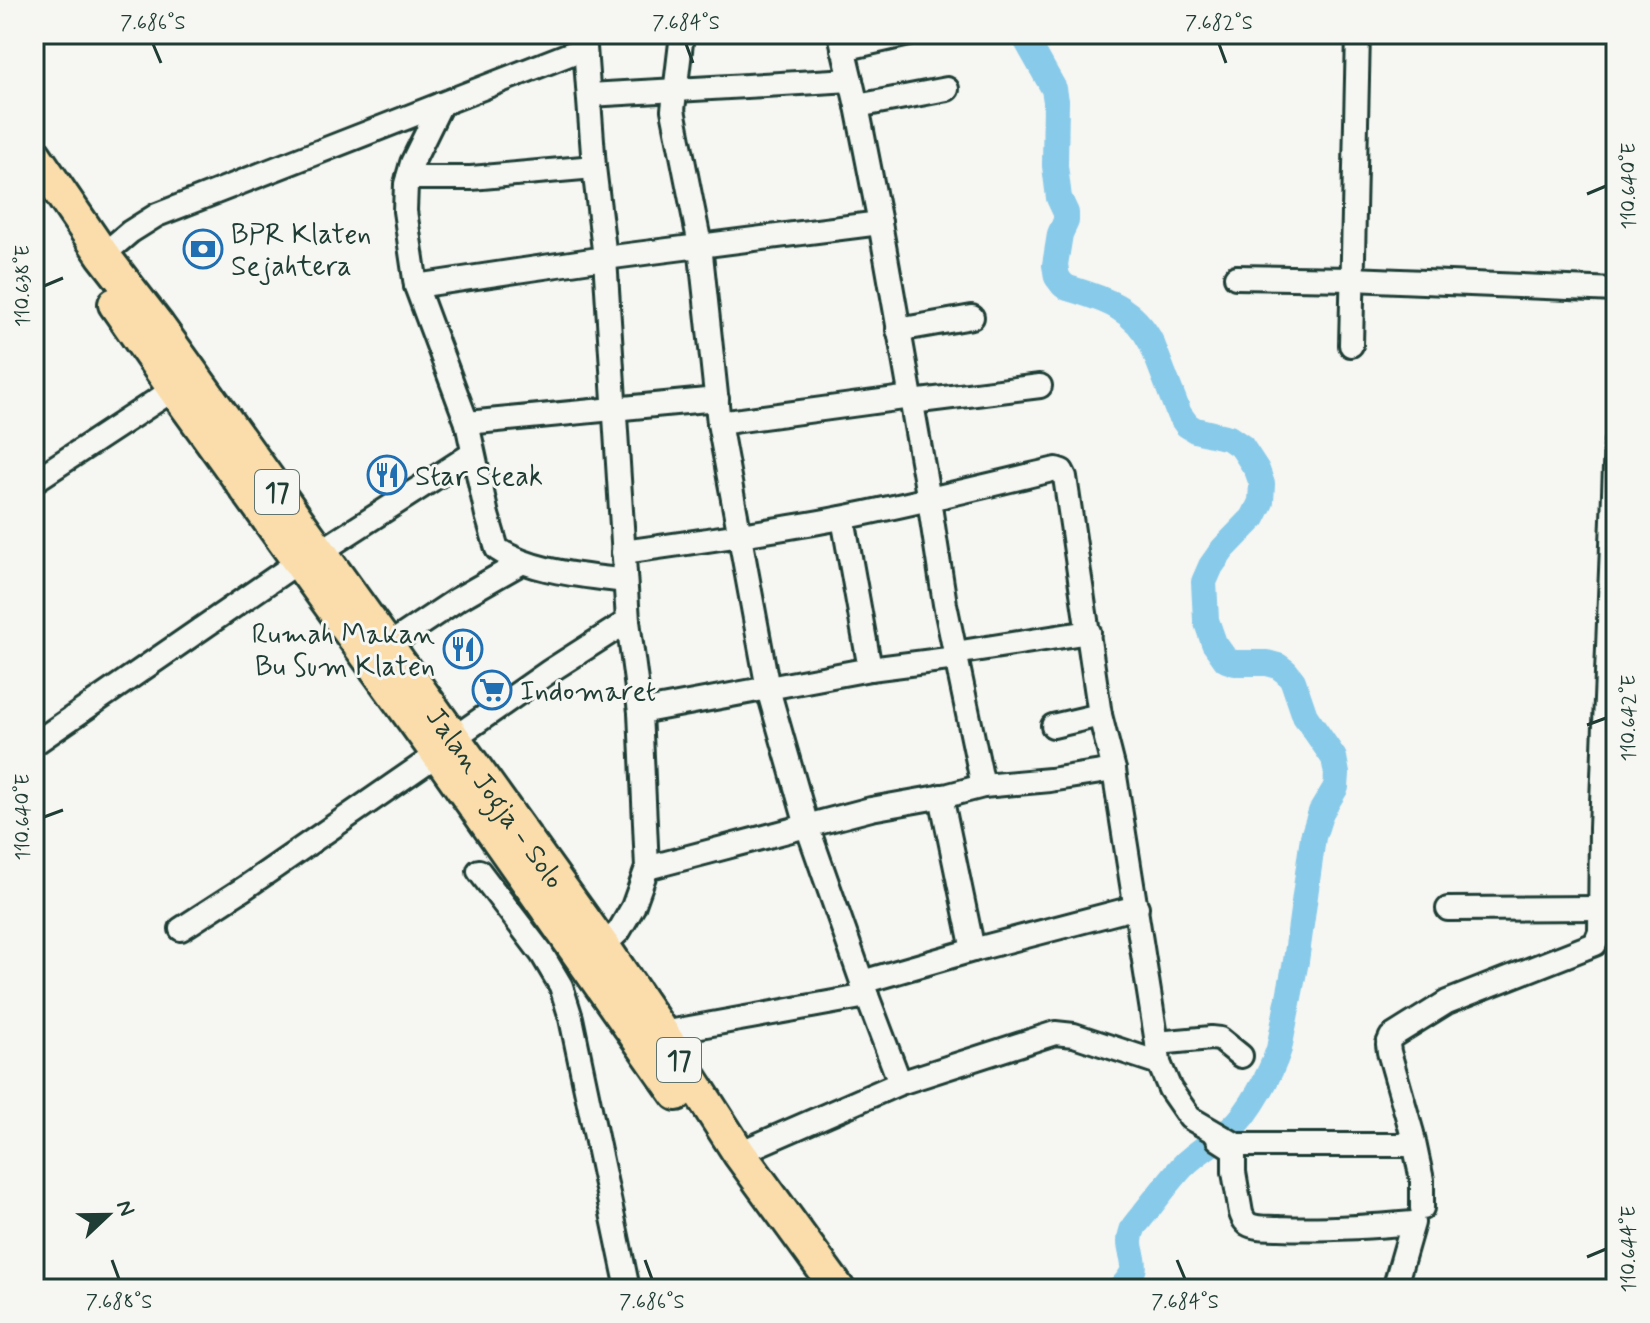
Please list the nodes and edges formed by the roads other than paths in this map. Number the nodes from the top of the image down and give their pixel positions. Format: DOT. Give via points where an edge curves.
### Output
graph roads {
  1 [pos="682,34"];
  2 [pos="909,34"];
  3 [pos="1358,34"];
  4 [pos="584,41"];
  5 [pos="841,42"];
  6 [pos="851,80"];
  7 [pos="675,89"];
  8 [pos="947,89"];
  9 [pos="589,95"];
  10 [pos="441,104"];
  11 [pos="857,106"];
  12 [pos="34,154"];
  13 [pos="594,167"];
  14 [pos="408,178"];
  15 [pos="34,185"];
  16 [pos="880,223"];
  17 [pos="700,245"];
  18 [pos="103,255"];
  19 [pos="605,258"];
  20 [pos="1236,277"];
  21 [pos="1352,279"];
  22 [pos="416,286"];
  23 [pos="1616,290"];
  24 [pos="972,317"];
  25 [pos="898,330"];
  26 [pos="1351,345"];
  27 [pos="1040,386"];
  28 [pos="174,389"];
  29 [pos="717,399"];
  30 [pos="911,399"];
  31 [pos="614,408"];
  32 [pos="467,423"];
  33 [pos="719,423"];
  34 [pos="1616,442"];
  35 [pos="472,454"];
  36 [pos="34,481"];
  37 [pos="929,500"];
  38 [pos="843,518"];
  39 [pos="740,536"];
  40 [pos="623,552"];
  41 [pos="309,557"];
  42 [pos="521,563"];
  43 [pos="625,581"];
  44 [pos="628,621"];
  45 [pos="1089,632"];
  46 [pos="387,646"];
  47 [pos="955,656"];
  48 [pos="870,669"];
  49 [pos="768,689"];
  50 [pos="640,712"];
  51 [pos="1100,715"];
  52 [pos="1053,726"];
  53 [pos="34,744"];
  54 [pos="446,746"];
  55 [pos="1114,770"];
  56 [pos="983,786"];
  57 [pos="941,796"];
  58 [pos="807,826"];
  59 [pos="511,838"];
  60 [pos="647,868"];
  61 [pos="479,871"];
  62 [pos="1137,907"];
  63 [pos="1601,908"];
  64 [pos="1448,909"];
  65 [pos="181,929"];
  66 [pos="603,946"];
  67 [pos="973,950"];
  68 [pos="864,989"];
  69 [pos="662,1033"];
  70 [pos="1158,1053"];
  71 [pos="1241,1056"];
  72 [pos="900,1083"];
  73 [pos="1226,1140"];
  74 [pos="1414,1145"];
  75 [pos="739,1153"];
  76 [pos="1422,1208"];
  77 [pos="628,1289"];
  78 [pos="813,1289"];
  79 [pos="838,1289"];
  80 [pos="1394,1289"];
  1 -- 7 [label="street"];
  2 -- 5 [label="street"];
  3 -- 21 [label="street"];
  4 -- 9 [label="street"];
  4 -- 10 [label="street"];
  5 -- 6 [label="street"];
  6 -- 7 [label="street"];
  6 -- 11 [label="street"];
  7 -- 9 [label="street"];
  7 -- 17 [label="street" via="673,110"];
  8 -- 11 [label="street"];
  9 -- 13 [label="street"];
  10 -- 14 [label="street"];
  10 -- 18 [label="street" via="157,215"];
  11 -- 16 [label="street"];
  12 -- 18 [label="highway, Jalan Jogja - Solo / 17"];
  13 -- 14 [label="street"];
  13 -- 19 [label="street"];
  14 -- 22 [label="street" via="405,211"];
  15 -- 28 [label="highway, Jalan Jogja - Solo / 17"];
  16 -- 17 [label="street"];
  16 -- 25 [label="street"];
  17 -- 19 [label="street"];
  17 -- 29 [label="street"];
  18 -- 41 [label="highway, Jalan Jogja - Solo / 17" via="158,326"];
  19 -- 22 [label="street"];
  19 -- 31 [label="street"];
  20 -- 21 [label="street"];
  21 -- 23 [label="street"];
  21 -- 26 [label="street"];
  22 -- 32 [label="street"];
  24 -- 25 [label="street"];
  25 -- 30 [label="street"];
  27 -- 30 [label="street"];
  28 -- 36 [label="street"];
  28 -- 41 [label="highway, Jalan Jogja - Solo / 17"];
  29 -- 31 [label="street"];
  29 -- 33 [label="street"];
  30 -- 33 [label="street"];
  30 -- 37 [label="street"];
  31 -- 32 [label="street"];
  31 -- 40 [label="street"];
  32 -- 35 [label="street"];
  33 -- 39 [label="street"];
  34 -- 63 [label="street"];
  35 -- 41 [label="street"];
  35 -- 42 [label="street" via="497,549"];
  37 -- 38 [label="street"];
  37 -- 45 [label="street" via="1062,471"];
  37 -- 47 [label="street"];
  38 -- 39 [label="street"];
  38 -- 48 [label="street"];
  39 -- 40 [label="street"];
  39 -- 49 [label="street"];
  40 -- 43 [label="street"];
  41 -- 46 [label="highway, Jalan Jogja - Solo / 17"];
  41 -- 53 [label="street"];
  41 -- 54 [label="highway, Jalan Jogja - Solo / 17"];
  42 -- 43 [label="street"];
  42 -- 46 [label="street"];
  43 -- 44 [label="street"];
  44 -- 50 [label="street"];
  44 -- 54 [label="street"];
  45 -- 47 [label="street"];
  45 -- 51 [label="street"];
  46 -- 54 [label="highway, Jalan Jogja - Solo / 17"];
  47 -- 48 [label="street"];
  47 -- 56 [label="street"];
  48 -- 49 [label="street"];
  49 -- 50 [label="street"];
  49 -- 58 [label="street"];
  50 -- 60 [label="street"];
  51 -- 52 [label="street"];
  51 -- 55 [label="street"];
  54 -- 59 [label="highway, Jalan Jogja - Solo / 17"];
  54 -- 65 [label="street"];
  55 -- 56 [label="street"];
  55 -- 62 [label="street"];
  56 -- 57 [label="street"];
  57 -- 58 [label="street"];
  57 -- 67 [label="street"];
  58 -- 60 [label="street"];
  58 -- 68 [label="street"];
  59 -- 66 [label="highway, Jalan Jogja - Solo / 17"];
  59 -- 78 [label="highway, 17"];
  60 -- 66 [label="street" via="633,907"];
  61 -- 77 [label="street" via="561,986"];
  62 -- 67 [label="street"];
  62 -- 70 [label="street"];
  63 -- 64 [label="street"];
  63 -- 74 [label="street" via="1595,944 1447,1002 1391,1037 1389,1052"];
  66 -- 69 [label="highway, Jalan Jogja - Solo / 17"];
  67 -- 68 [label="street"];
  68 -- 69 [label="street"];
  68 -- 72 [label="street"];
  69 -- 75 [label="highway, Jalan Jogja - Solo / 17"];
  70 -- 71 [label="street" via="1211,1038"];
  70 -- 72 [label="street" via="1055,1033"];
  70 -- 73 [label="street" via="1170,1089 1190,1118"];
  72 -- 75 [label="street"];
  73 -- 74 [label="street"];
  73 -- 80 [label="street" via="1234,1153 1241,1213 1248,1224 1298,1229 1413,1223"];
  74 -- 76 [label="street"];
  75 -- 79 [label="highway, Jalan Jogja - Solo / 17"];
}
